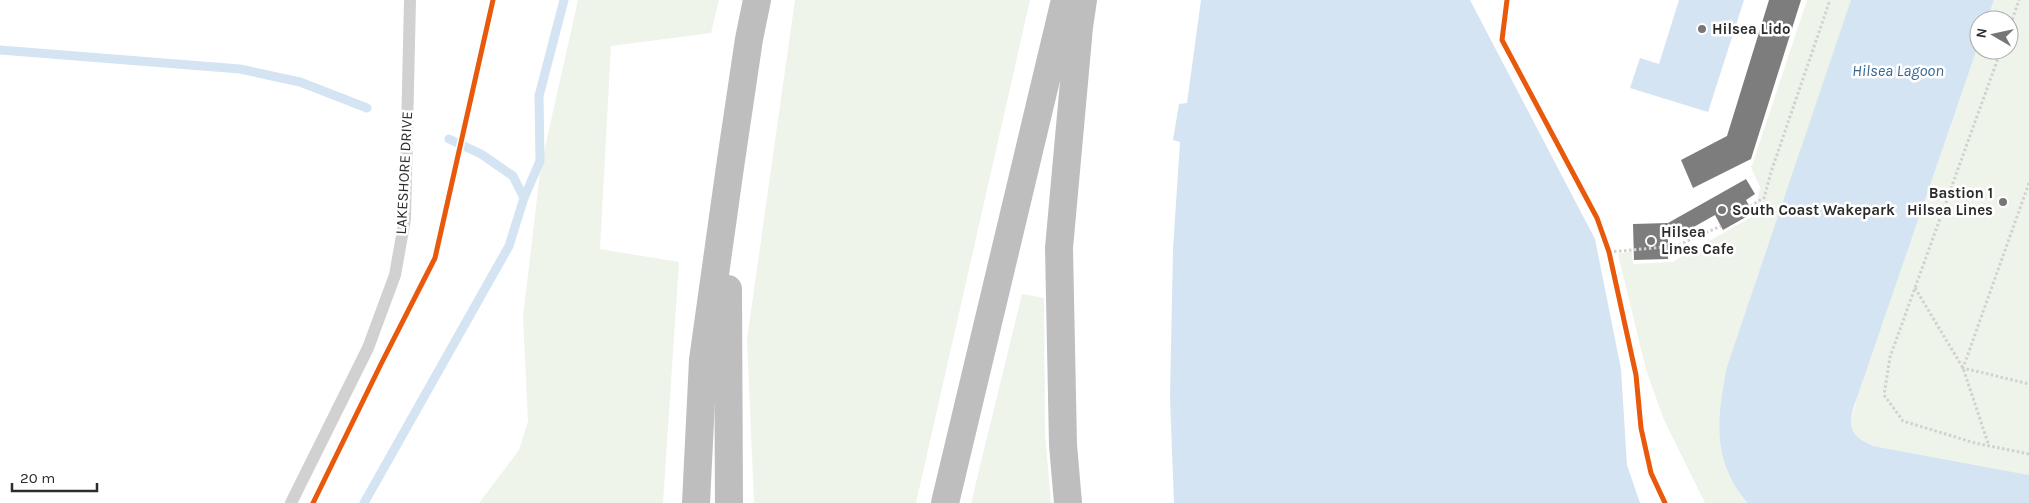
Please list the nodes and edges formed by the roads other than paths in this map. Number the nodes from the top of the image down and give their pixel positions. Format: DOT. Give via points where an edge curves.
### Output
graph roads {
  1 [pos="410,0"];
  2 [pos="757,0"];
  3 [pos="1065,0"];
  4 [pos="1083,0"];
  5 [pos="730,167"];
  6 [pos="291,503"];
  7 [pos="696,503"];
  8 [pos="729,503"];
  9 [pos="945,503"];
  10 [pos="1068,503"];
  1 -- 6 [label="lane, LAKESHORE DRIVE" via="405,219 395,275 368,348"];
  2 -- 5 [label="highway"];
  3 -- 9 [label="highway"];
  4 -- 10 [label="highway" via="1059,248 1063,445"];
  5 -- 7 [label="highway" via="703,360"];
  5 -- 8 [label="highway"];
}
